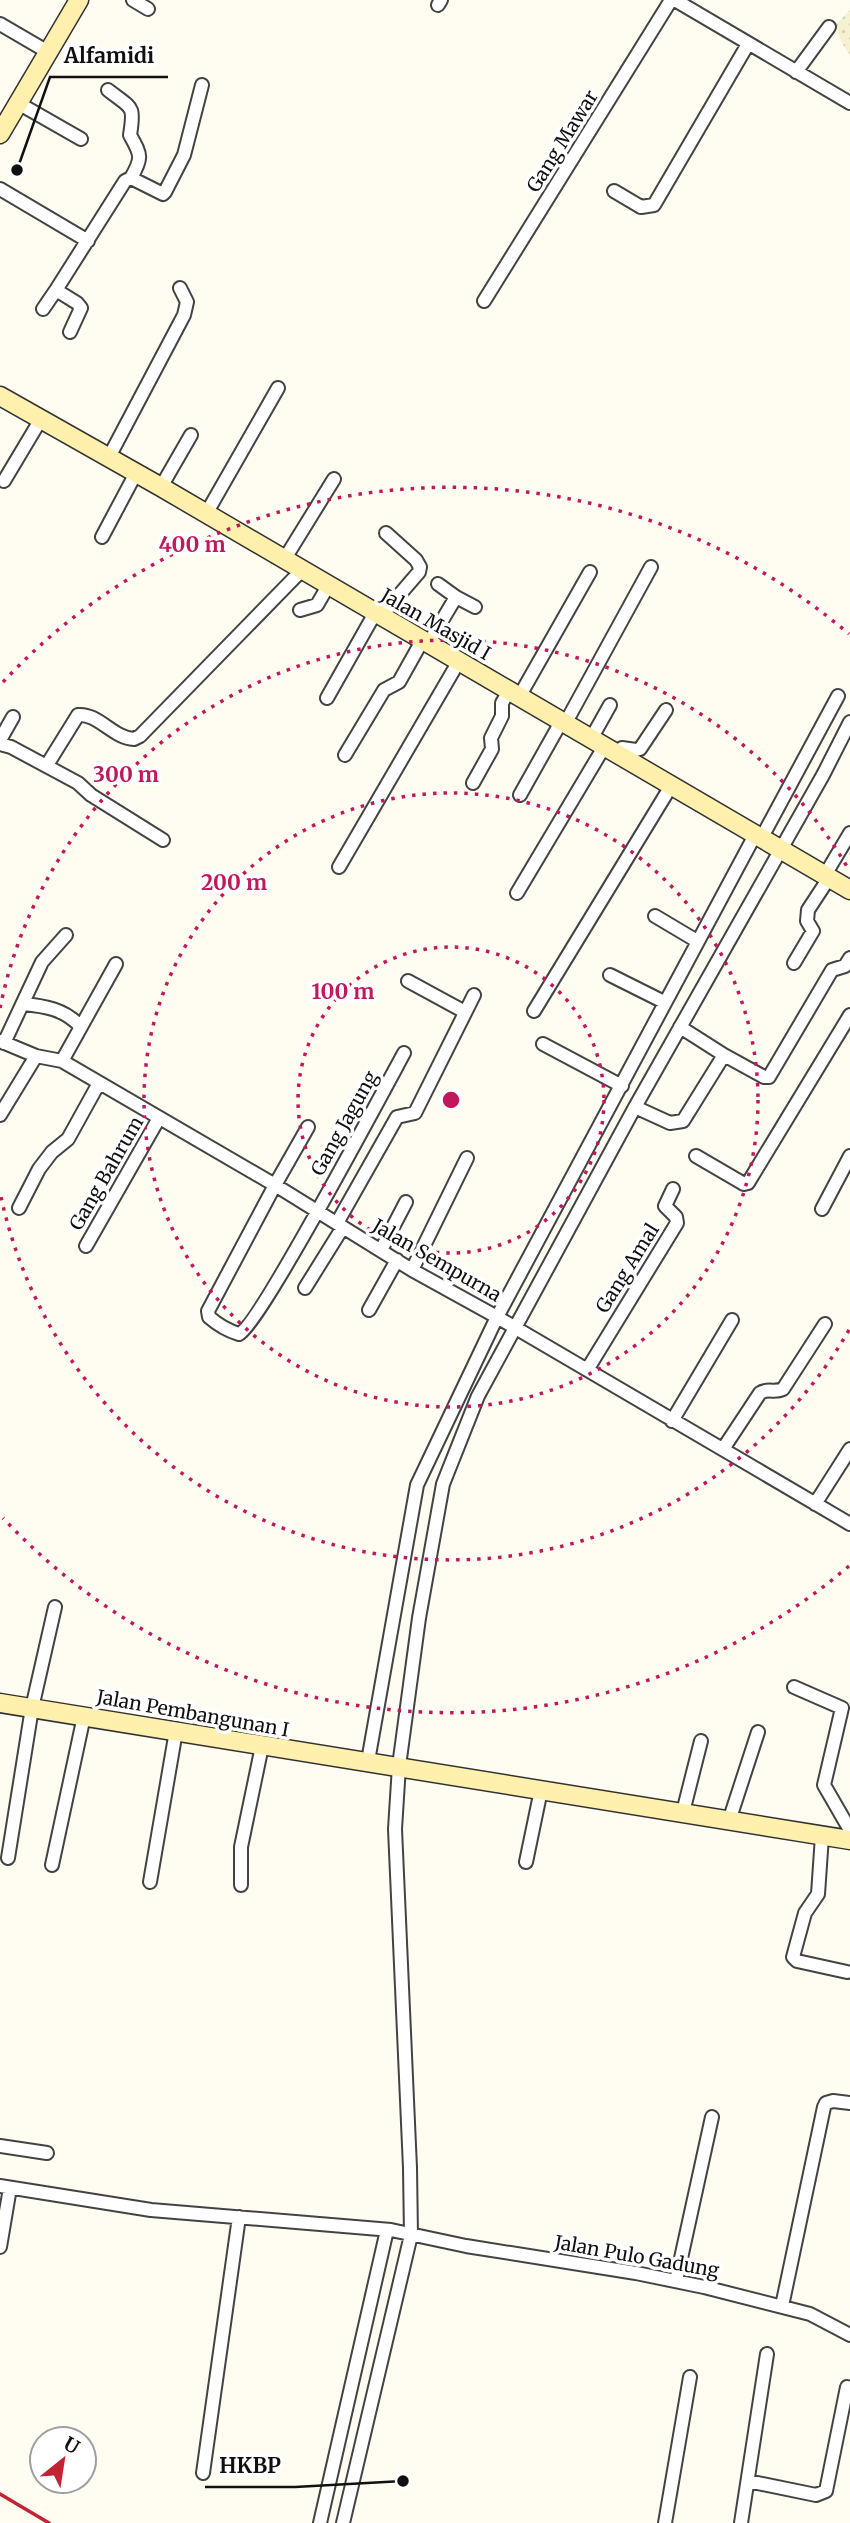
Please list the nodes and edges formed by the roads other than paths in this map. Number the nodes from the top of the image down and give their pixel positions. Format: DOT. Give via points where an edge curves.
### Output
graph roads {
  1 [pos="79,0"];
  2 [pos="133,0"];
  3 [pos="673,0"];
  4 [pos="148,9"];
  5 [pos="0,24"];
  6 [pos="828,27"];
  7 [pos="748,44"];
  8 [pos="48,52"];
  9 [pos="796,72"];
  10 [pos="202,85"];
  11 [pos="108,90"];
  12 [pos="18,103"];
  13 [pos="850,103"];
  14 [pos="2,125"];
  15 [pos="80,139"];
  16 [pos="131,178"];
  17 [pos="0,188"];
  18 [pos="614,191"];
  19 [pos="88,240"];
  20 [pos="180,288"];
  21 [pos="55,290"];
  22 [pos="484,301"];
  23 [pos="43,309"];
  24 [pos="70,332"];
  25 [pos="278,388"];
  26 [pos="0,396"];
  27 [pos="41,419"];
  28 [pos="191,435"];
  29 [pos="109,457"];
  30 [pos="136,473"];
  31 [pos="334,479"];
  32 [pos="4,481"];
  33 [pos="161,487"];
  34 [pos="206,514"];
  35 [pos="386,533"];
  36 [pos="102,537"];
  37 [pos="284,560"];
  38 [pos="651,567"];
  39 [pos="302,570"];
  40 [pos="590,572"];
  41 [pos="438,584"];
  42 [pos="327,586"];
  43 [pos="456,597"];
  44 [pos="475,607"];
  45 [pos="300,610"];
  46 [pos="378,615"];
  47 [pos="425,643"];
  48 [pos="459,662"];
  49 [pos="514,694"];
  50 [pos="838,696"];
  51 [pos="327,698"];
  52 [pos="610,705"];
  53 [pos="666,710"];
  54 [pos="13,717"];
  55 [pos="850,722"];
  56 [pos="563,723"];
  57 [pos="0,742"];
  58 [pos="603,747"];
  59 [pos="345,755"];
  60 [pos="47,765"];
  61 [pos="473,783"];
  62 [pos="671,786"];
  63 [pos="520,795"];
  64 [pos="850,833"];
  65 [pos="163,840"];
  66 [pos="768,843"];
  67 [pos="339,867"];
  68 [pos="827,876"];
  69 [pos="850,890"];
  70 [pos="517,893"];
  71 [pos="655,916"];
  72 [pos="66,935"];
  73 [pos="697,941"];
  74 [pos="116,964"];
  75 [pos="794,964"];
  76 [pos="847,967"];
  77 [pos="610,975"];
  78 [pos="408,981"];
  79 [pos="474,995"];
  80 [pos="664,1002"];
  81 [pos="23,1003"];
  82 [pos="534,1011"];
  83 [pos="465,1012"];
  84 [pos="850,1015"];
  85 [pos="80,1026"];
  86 [pos="680,1027"];
  87 [pos="2,1042"];
  88 [pos="542,1044"];
  89 [pos="404,1053"];
  90 [pos="36,1055"];
  91 [pos="724,1055"];
  92 [pos="62,1061"];
  93 [pos="99,1083"];
  94 [pos="622,1086"];
  95 [pos="635,1107"];
  96 [pos="0,1115"];
  97 [pos="159,1118"];
  98 [pos="308,1127"];
  99 [pos="590,1151"];
  100 [pos="696,1156"];
  101 [pos="850,1156"];
  102 [pos="467,1158"];
  103 [pos="605,1159"];
  104 [pos="275,1185"];
  105 [pos="673,1189"];
  106 [pos="406,1202"];
  107 [pos="19,1208"];
  108 [pos="822,1209"];
  109 [pos="317,1212"];
  110 [pos="340,1225"];
  111 [pos="86,1246"];
  112 [pos="381,1250"];
  113 [pos="397,1260"];
  114 [pos="412,1270"];
  115 [pos="304,1289"];
  116 [pos="369,1310"];
  117 [pos="732,1320"];
  118 [pos="506,1322"];
  119 [pos="825,1324"];
  120 [pos="587,1370"];
  121 [pos="673,1421"];
  122 [pos="850,1448"];
  123 [pos="723,1449"];
  124 [pos="815,1504"];
  125 [pos="850,1524"];
  126 [pos="55,1607"];
  127 [pos="794,1687"];
  128 [pos="0,1703"];
  129 [pos="32,1708"];
  130 [pos="84,1716"];
  131 [pos="176,1731"];
  132 [pos="758,1732"];
  133 [pos="701,1741"];
  134 [pos="262,1746"];
  135 [pos="385,1764"];
  136 [pos="541,1790"];
  137 [pos="683,1812"];
  138 [pos="729,1821"];
  139 [pos="850,1830"];
  140 [pos="822,1836"];
  141 [pos="850,1840"];
  142 [pos="8,1858"];
  143 [pos="526,1862"];
  144 [pos="52,1865"];
  145 [pos="150,1882"];
  146 [pos="241,1885"];
  147 [pos="847,1972"];
  148 [pos="850,2103"];
  149 [pos="712,2117"];
  150 [pos="0,2146"];
  151 [pos="47,2153"];
  152 [pos="5,2187"];
  153 [pos="239,2217"];
  154 [pos="398,2232"];
  155 [pos="0,2246"];
  156 [pos="676,2281"];
  157 [pos="782,2306"];
  158 [pos="850,2335"];
  159 [pos="767,2354"];
  160 [pos="690,2377"];
  161 [pos="847,2387"];
  162 [pos="202,2473"];
  163 [pos="748,2481"];
  164 [pos="320,2523"];
  165 [pos="343,2523"];
  166 [pos="665,2523"];
  167 [pos="741,2523"];
  1 -- 8 [label="main road"];
  2 -- 4 [label="street"];
  3 -- 7 [label="street"];
  3 -- 22 [label="street, Gang Mawar"];
  5 -- 8 [label="street"];
  6 -- 9 [label="street"];
  7 -- 9 [label="street"];
  7 -- 18 [label="street" via="654,205 641,207"];
  8 -- 12 [label="main road"];
  9 -- 13 [label="street"];
  10 -- 16 [label="street" via="184,155 165,192 157,193"];
  11 -- 16 [label="street" via="134,115 131,135 141,156"];
  12 -- 14 [label="main road"];
  12 -- 15 [label="street"];
  16 -- 19 [label="street"];
  17 -- 19 [label="street"];
  19 -- 21 [label="street"];
  20 -- 29 [label="street" via="187,302 184,315"];
  21 -- 23 [label="street"];
  21 -- 24 [label="street" via="81,307"];
  25 -- 34 [label="street"];
  26 -- 27 [label="main road, Jalan Masjid I"];
  27 -- 29 [label="main road, Jalan Masjid I"];
  27 -- 32 [label="street"];
  28 -- 33 [label="street"];
  29 -- 30 [label="main road, Jalan Masjid I"];
  30 -- 33 [label="main road, Jalan Masjid I"];
  30 -- 36 [label="street"];
  31 -- 37 [label="street"];
  33 -- 34 [label="main road, Jalan Masjid I"];
  34 -- 37 [label="main road, Jalan Masjid I"];
  35 -- 46 [label="street" via="420,567"];
  37 -- 39 [label="main road, Jalan Masjid I"];
  38 -- 56 [label="street"];
  39 -- 42 [label="main road, Jalan Masjid I"];
  39 -- 60 [label="street" via="140,736 122,737 90,717 78,715"];
  40 -- 49 [label="street"];
  41 -- 43 [label="street"];
  42 -- 45 [label="street" via="317,605"];
  42 -- 46 [label="main road, Jalan Masjid I"];
  43 -- 44 [label="street"];
  43 -- 47 [label="street"];
  46 -- 47 [label="main road, Jalan Masjid I"];
  46 -- 51 [label="street"];
  47 -- 48 [label="main road, Jalan Masjid I"];
  47 -- 59 [label="street" via="399,682 384,690"];
  48 -- 49 [label="main road, Jalan Masjid I"];
  48 -- 67 [label="street"];
  49 -- 56 [label="main road, Jalan Masjid I"];
  49 -- 61 [label="street" via="502,703 492,748"];
  50 -- 66 [label="street"];
  52 -- 58 [label="street"];
  53 -- 58 [label="street" via="640,749"];
  54 -- 57 [label="street"];
  55 -- 66 [label="street"];
  56 -- 58 [label="main road, Jalan Masjid I"];
  56 -- 63 [label="street"];
  57 -- 60 [label="street"];
  58 -- 62 [label="main road, Jalan Masjid I"];
  58 -- 70 [label="street"];
  60 -- 65 [label="street"];
  62 -- 66 [label="main road, Jalan Masjid I"];
  62 -- 82 [label="street"];
  64 -- 68 [label="street"];
  66 -- 68 [label="main road, Jalan Masjid I"];
  66 -- 73 [label="street"];
  66 -- 86 [label="street"];
  68 -- 69 [label="main road, Jalan Masjid I"];
  68 -- 75 [label="street" via="808,910 807,921 813,931"];
  71 -- 73 [label="street"];
  72 -- 81 [label="street" via="42,962"];
  73 -- 80 [label="street"];
  74 -- 85 [label="street"];
  76 -- 91 [label="street" via="832,970 769,1077"];
  77 -- 80 [label="street"];
  78 -- 83 [label="street"];
  79 -- 83 [label="street"];
  80 -- 94 [label="street"];
  81 -- 85 [label="street" via="64,1013"];
  81 -- 87 [label="street"];
  83 -- 110 [label="street" via="415,1113 397,1117"];
  84 -- 100 [label="street" via="748,1183"];
  85 -- 92 [label="street"];
  86 -- 91 [label="street"];
  86 -- 95 [label="street"];
  87 -- 90 [label="street, Jalan Sempurna"];
  88 -- 94 [label="street"];
  89 -- 109 [label="street, Gang Jagung"];
  90 -- 92 [label="street, Jalan Sempurna"];
  90 -- 96 [label="street"];
  91 -- 95 [label="street" via="683,1121 670,1123"];
  92 -- 93 [label="street, Jalan Sempurna"];
  93 -- 97 [label="street, Jalan Sempurna"];
  93 -- 107 [label="street" via="68,1139 39,1168"];
  94 -- 99 [label="street"];
  95 -- 103 [label="street"];
  97 -- 104 [label="street, Jalan Sempurna"];
  97 -- 111 [label="street, Gang Bahrum"];
  98 -- 104 [label="street"];
  99 -- 103 [label="street"];
  99 -- 118 [label="street"];
  101 -- 108 [label="street"];
  102 -- 114 [label="street"];
  103 -- 118 [label="street"];
  104 -- 109 [label="street, Jalan Sempurna"];
  104 -- 109 [label="street, Gang Jagung" via="208,1311 215,1322 239,1334 245,1331"];
  105 -- 120 [label="street, Gang Amal" via="664,1206 677,1223"];
  106 -- 112 [label="street"];
  109 -- 110 [label="street, Jalan Sempurna"];
  110 -- 112 [label="street, Jalan Sempurna"];
  110 -- 115 [label="street"];
  112 -- 113 [label="street, Jalan Sempurna"];
  113 -- 114 [label="street, Jalan Sempurna"];
  113 -- 116 [label="street"];
  114 -- 118 [label="street, Jalan Sempurna"];
  117 -- 121 [label="street"];
  118 -- 120 [label="street, Jalan Sempurna"];
  118 -- 135 [label="street" via="443,1484 419,1618"];
  118 -- 135 [label="street" via="417,1485"];
  119 -- 123 [label="street" via="783,1389 760,1393"];
  120 -- 121 [label="street, Jalan Sempurna"];
  121 -- 123 [label="street, Jalan Sempurna"];
  122 -- 124 [label="street"];
  123 -- 124 [label="street, Jalan Sempurna"];
  124 -- 125 [label="street, Jalan Sempurna"];
  126 -- 129 [label="street"];
  127 -- 139 [label="street" via="842,1708 824,1785"];
  128 -- 129 [label="main road, Jalan Pembangunan I"];
  129 -- 130 [label="main road, Jalan Pembangunan I"];
  129 -- 142 [label="street"];
  130 -- 131 [label="main road, Jalan Pembangunan I"];
  130 -- 144 [label="street"];
  131 -- 134 [label="main road, Jalan Pembangunan I"];
  131 -- 145 [label="street"];
  132 -- 138 [label="street"];
  133 -- 137 [label="street"];
  134 -- 135 [label="main road, Jalan Pembangunan I"];
  134 -- 146 [label="street" via="241,1847"];
  135 -- 136 [label="main road, Jalan Pembangunan I"];
  135 -- 154 [label="street" via="395,1829 410,2168"];
  136 -- 137 [label="main road, Jalan Pembangunan I"];
  136 -- 143 [label="street"];
  137 -- 138 [label="main road, Jalan Pembangunan I"];
  138 -- 140 [label="main road, Jalan Pembangunan I"];
  140 -- 141 [label="main road, Jalan Pembangunan I"];
  140 -- 147 [label="street" via="818,1894 804,1913 793,1957"];
  148 -- 157 [label="street" via="833,2101 824,2107"];
  149 -- 156 [label="street"];
  150 -- 151 [label="street"];
  152 -- 153 [label="street, Jalan Pulo Gadung" via="151,2210"];
  152 -- 155 [label="street"];
  153 -- 154 [label="street, Jalan Pulo Gadung"];
  153 -- 162 [label="street"];
  154 -- 156 [label="street, Jalan Pulo Gadung"];
  154 -- 164 [label="street"];
  154 -- 165 [label="street"];
  156 -- 157 [label="street, Jalan Pulo Gadung"];
  157 -- 158 [label="street, Jalan Pulo Gadung" via="810,2314"];
  159 -- 163 [label="street"];
  160 -- 166 [label="street"];
  161 -- 163 [label="street" via="826,2491 816,2495"];
  163 -- 167 [label="street"];
}
